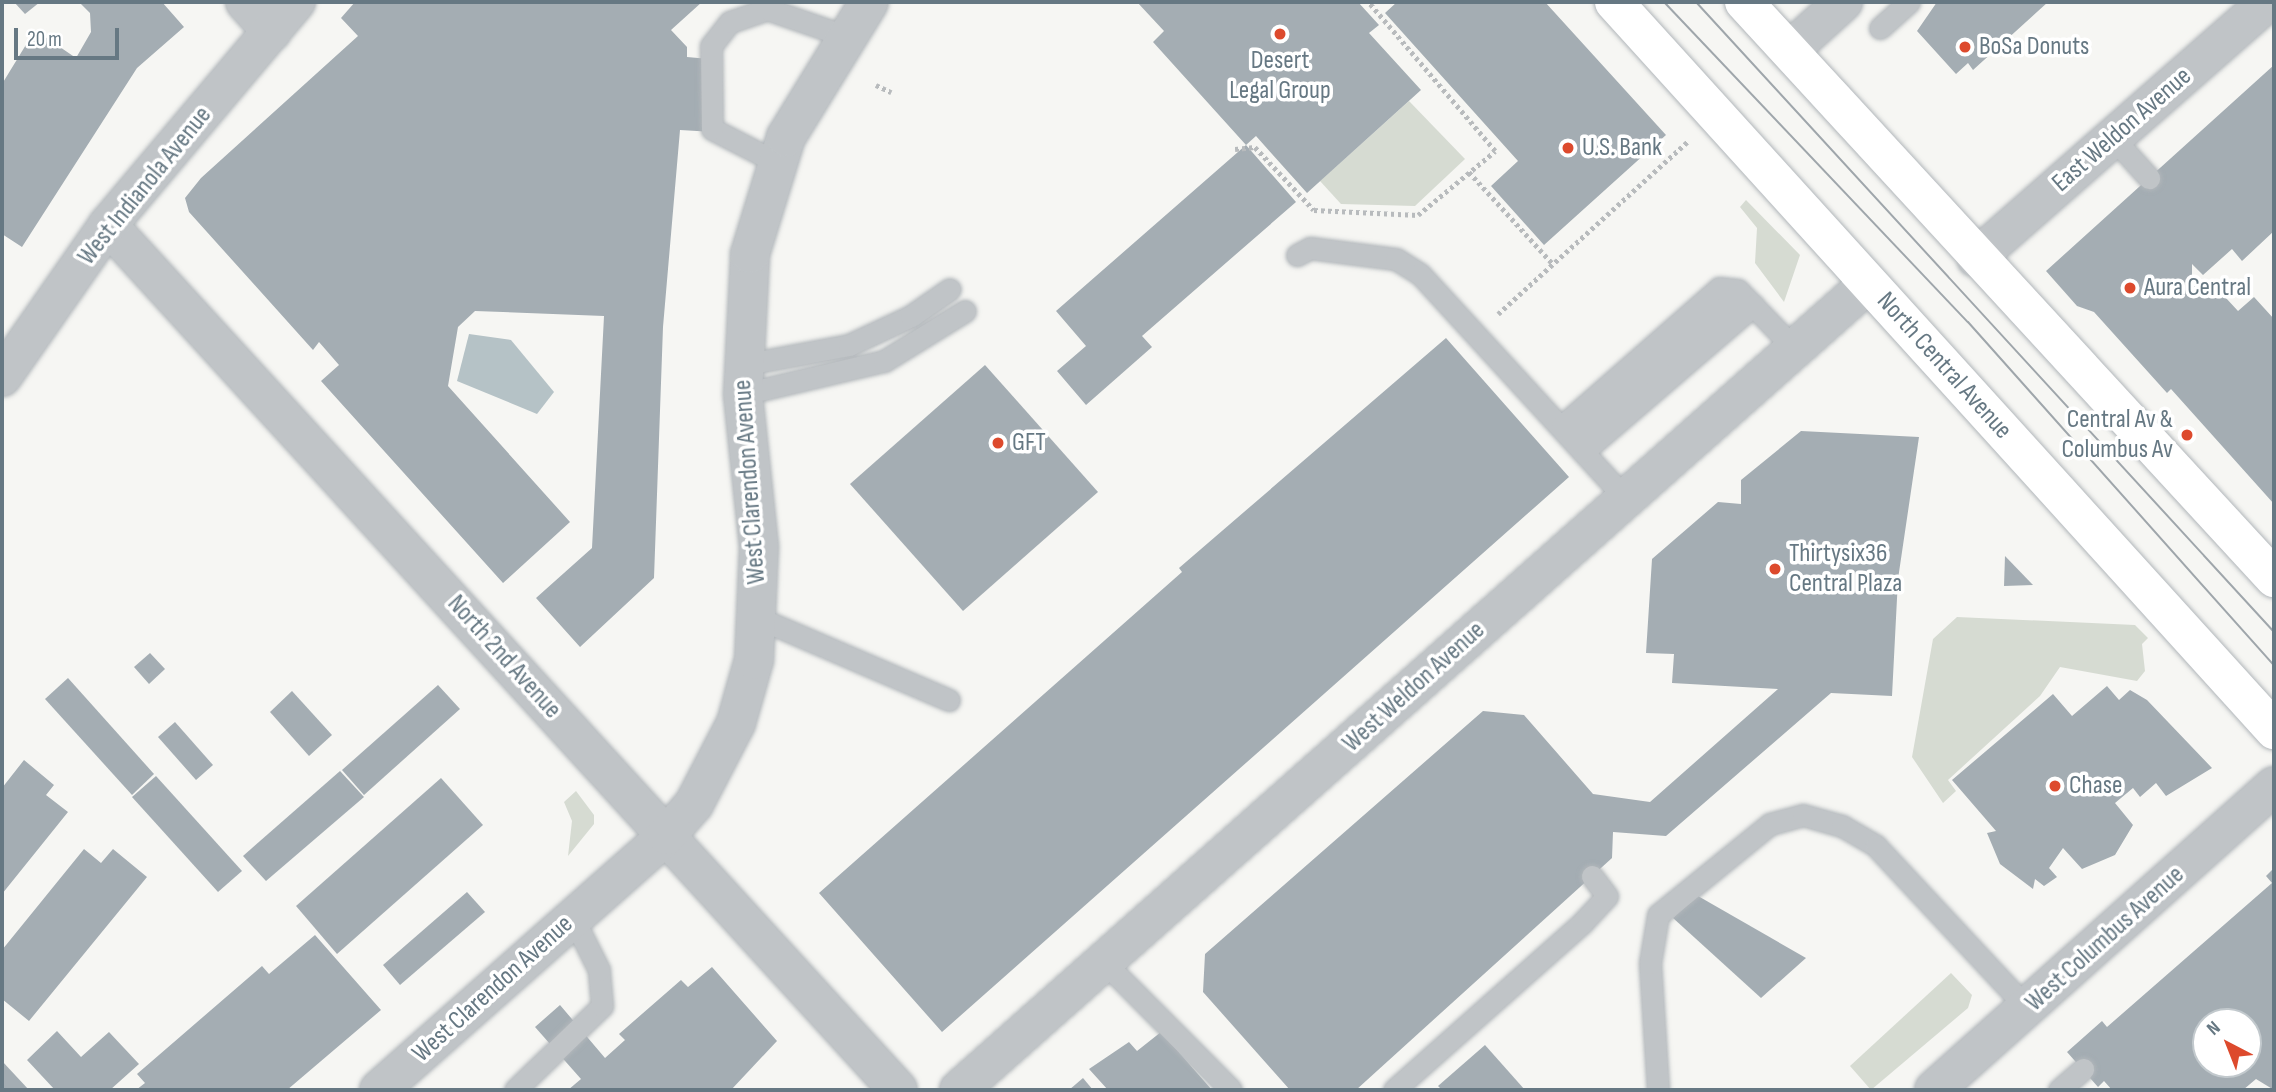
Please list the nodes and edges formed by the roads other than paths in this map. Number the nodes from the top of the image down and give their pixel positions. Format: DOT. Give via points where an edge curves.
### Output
graph roads {
  1 [pos="245,2"];
  2 [pos="296,2"];
  3 [pos="869,2"];
  4 [pos="1614,2"];
  5 [pos="1744,2"];
  6 [pos="1843,2"];
  7 [pos="1909,2"];
  8 [pos="2267,2"];
  9 [pos="1881,28"];
  10 [pos="272,32"];
  11 [pos="845,36"];
  12 [pos="1789,51"];
  13 [pos="2113,138"];
  14 [pos="778,163"];
  15 [pos="2149,178"];
  16 [pos="108,225"];
  17 [pos="1297,255"];
  18 [pos="1976,258"];
  19 [pos="1869,283"];
  20 [pos="950,289"];
  21 [pos="1748,299"];
  22 [pos="965,311"];
  23 [pos="1795,349"];
  24 [pos="2,377"];
  25 [pos="743,380"];
  26 [pos="1572,439"];
  27 [pos="1626,499"];
  28 [pos="2274,578"];
  29 [pos="756,617"];
  30 [pos="949,700"];
  31 [pos="2274,730"];
  32 [pos="2274,786"];
  33 [pos="667,835"];
  34 [pos="1592,876"];
  35 [pos="573,918"];
  36 [pos="1104,962"];
  37 [pos="2027,1008"];
  38 [pos="2082,1069"];
  39 [pos="379,1090"];
  40 [pos="515,1090"];
  41 [pos="898,1090"];
  42 [pos="959,1090"];
  43 [pos="1231,1090"];
  44 [pos="1394,1090"];
  45 [pos="1658,1090"];
  46 [pos="1934,1090"];
  47 [pos="2059,1090"];
  1 -- 10 [label="street"];
  2 -- 10 [label="street, West Indianola Avenue"];
  3 -- 11 [label="street, West Clarendon Avenue"];
  4 -- 19 [label="main road, North Central Avenue"];
  5 -- 12 [label="main road"];
  6 -- 12 [label="street"];
  7 -- 9 [label="lane"];
  8 -- 13 [label="street, East Weldon Avenue"];
  10 -- 16 [label="street, West Indianola Avenue"];
  11 -- 14 [label="street, West Clarendon Avenue" via="815,80"];
  11 -- 14 [label="lane" via="766,9 730,22 711,46 712,129"];
  12 -- 18 [label="main road"];
  13 -- 15 [label="lane"];
  13 -- 18 [label="street, East Weldon Avenue"];
  14 -- 25 [label="street, West Clarendon Avenue" via="750,254"];
  16 -- 24 [label="street, West Indianola Avenue"];
  16 -- 33 [label="street, North 2nd Avenue"];
  17 -- 26 [label="lane" via="1310,248 1396,259 1420,274"];
  18 -- 28 [label="main road"];
  19 -- 23 [label="street, West Weldon Avenue"];
  19 -- 31 [label="main road, North Central Avenue"];
  20 -- 25 [label="lane" via="849,345"];
  21 -- 23 [label="lane"];
  21 -- 26 [label="lane"];
  21 -- 26 [label="lane" via="1718,288"];
  22 -- 25 [label="lane" via="884,361"];
  23 -- 27 [label="street, West Weldon Avenue"];
  25 -- 29 [label="street, West Clarendon Avenue" via="759,547"];
  26 -- 27 [label="lane"];
  27 -- 36 [label="street, West Weldon Avenue"];
  29 -- 30 [label="lane"];
  29 -- 33 [label="street, West Clarendon Avenue" via="754,660 736,723 694,804"];
  32 -- 37 [label="street, West Columbus Avenue"];
  33 -- 35 [label="street, West Clarendon Avenue"];
  33 -- 41 [label="street, North 2nd Avenue"];
  34 -- 44 [label="lane" via="1607,896 1583,922"];
  35 -- 39 [label="street, West Clarendon Avenue"];
  35 -- 40 [label="lane" via="599,970 602,1006"];
  36 -- 42 [label="street, West Weldon Avenue"];
  36 -- 43 [label="lane"];
  37 -- 45 [label="lane" via="1876,846 1842,826 1803,815 1770,824 1658,915 1650,963"];
  37 -- 46 [label="street, West Columbus Avenue"];
  38 -- 47 [label="lane"];
}
